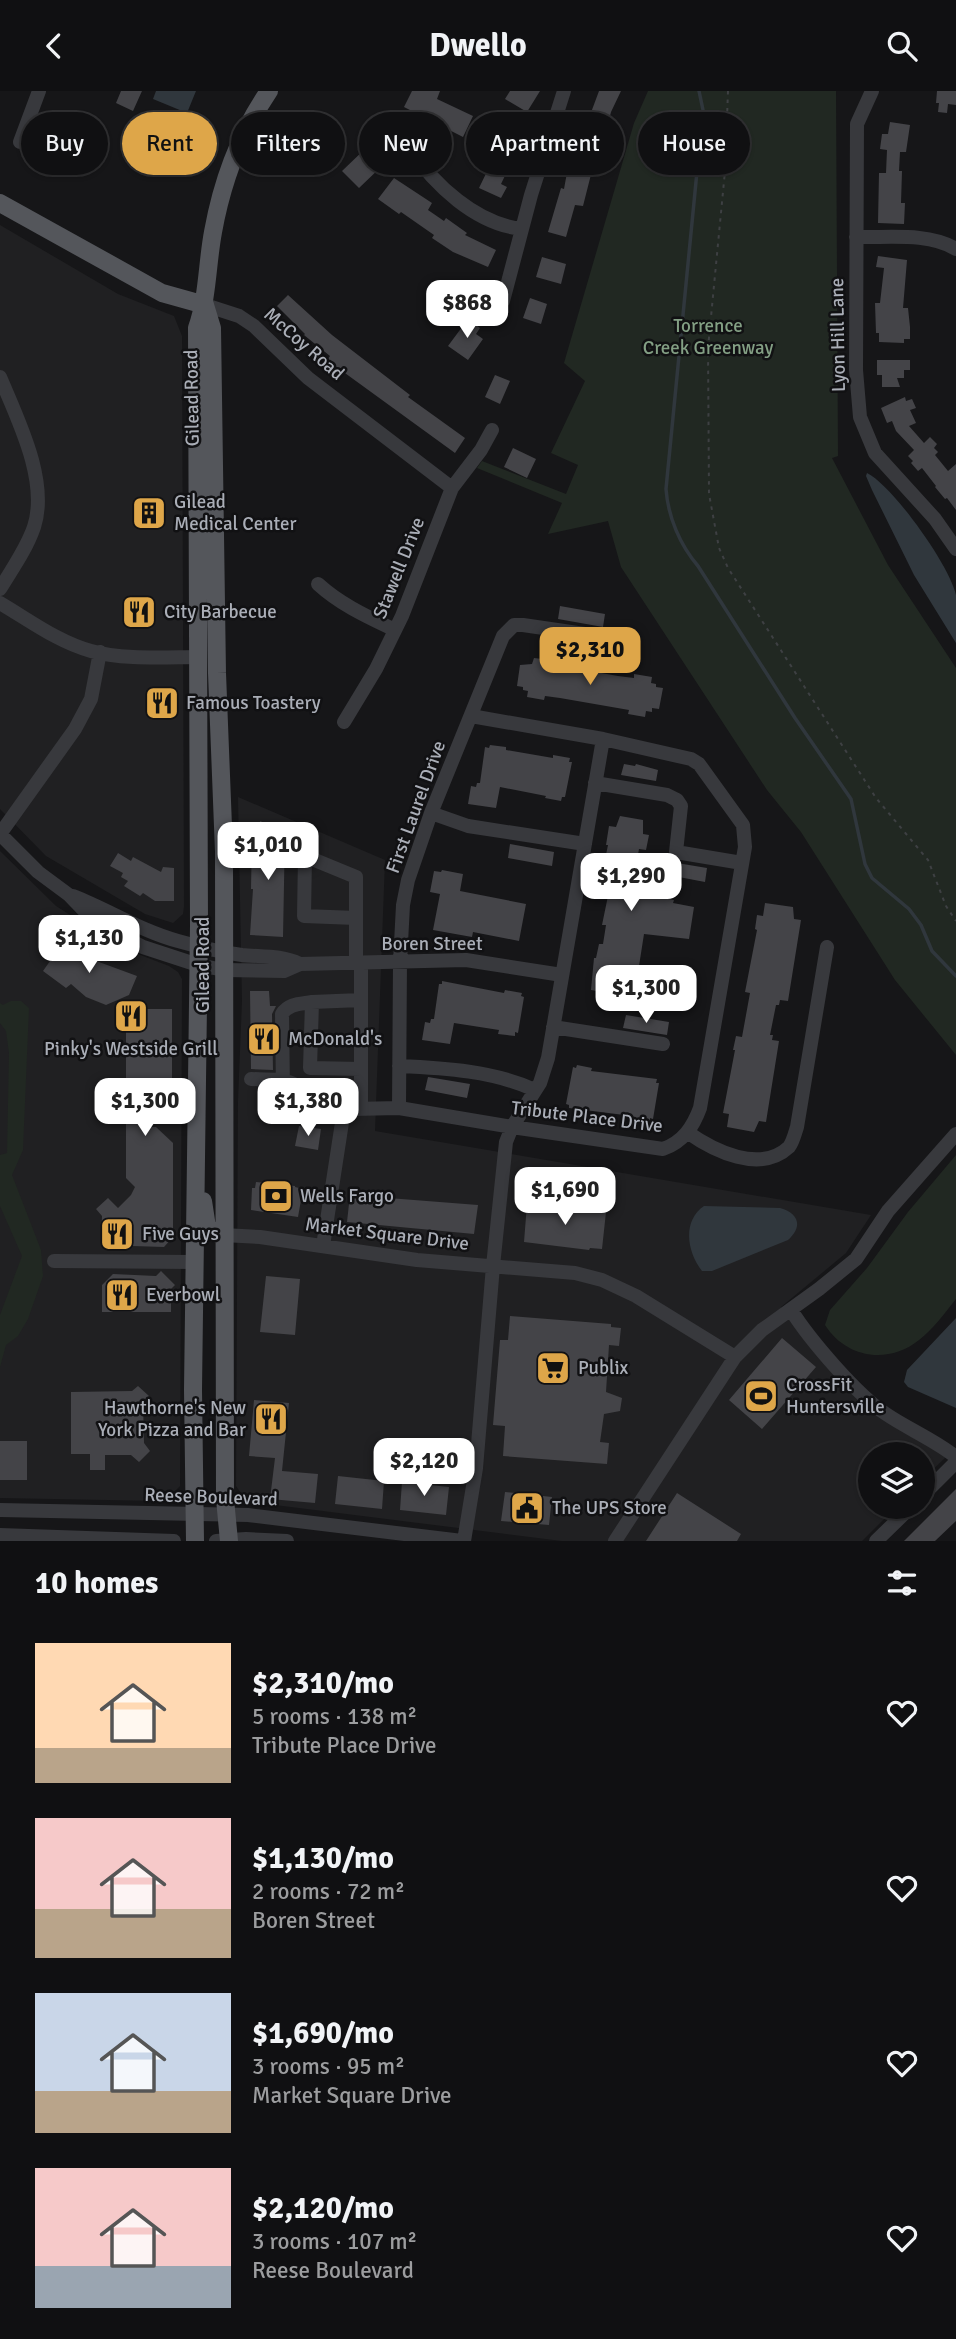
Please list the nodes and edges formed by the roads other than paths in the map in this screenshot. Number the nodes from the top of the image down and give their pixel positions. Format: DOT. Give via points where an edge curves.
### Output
graph roads {
  1 [pos="39,91"];
  2 [pos="269,91"];
  3 [pos="564,91"];
  4 [pos="872,91"];
  5 [pos="20,142"];
  6 [pos="432,175"];
  7 [pos="0,203"];
  8 [pos="522,229"];
  9 [pos="856,237"];
  10 [pos="956,249"];
  11 [pos="503,301"];
  12 [pos="205,305"];
  13 [pos="0,377"];
  14 [pos="492,430"];
  15 [pos="452,488"];
  16 [pos="956,549"];
  17 [pos="318,585"];
  18 [pos="0,589"];
  19 [pos="0,603"];
  20 [pos="395,630"];
  21 [pos="605,637"];
  22 [pos="100,652"];
  23 [pos="199,657"];
  24 [pos="471,716"];
  25 [pos="344,722"];
  26 [pos="603,739"];
  27 [pos="595,783"];
  28 [pos="431,813"];
  29 [pos="0,834"];
  30 [pos="585,844"];
  31 [pos="742,863"];
  32 [pos="69,895"];
  33 [pos="356,918"];
  34 [pos="198,947"];
  35 [pos="827,947"];
  36 [pos="224,961"];
  37 [pos="400,962"];
  38 [pos="358,963"];
  39 [pos="198,965"];
  40 [pos="562,975"];
  41 [pos="360,1000"];
  42 [pos="312,1002"];
  43 [pos="553,1027"];
  44 [pos="663,1044"];
  45 [pos="400,1066"];
  46 [pos="361,1069"];
  47 [pos="251,1079"];
  48 [pos="282,1080"];
  49 [pos="535,1090"];
  50 [pos="361,1108"];
  51 [pos="399,1108"];
  52 [pos="343,1115"];
  53 [pos="512,1127"];
  54 [pos="195,1128"];
  55 [pos="687,1132"];
  56 [pos="956,1134"];
  57 [pos="223,1235"];
  58 [pos="323,1246"];
  59 [pos="54,1261"];
  60 [pos="194,1262"];
  61 [pos="493,1266"];
  62 [pos="791,1310"];
  63 [pos="735,1357"];
  64 [pos="956,1457"];
  65 [pos="956,1462"];
  66 [pos="935,1483"];
  67 [pos="0,1510"];
  68 [pos="194,1513"];
  69 [pos="225,1514"];
  70 [pos="899,1519"];
  71 [pos="0,1535"];
  72 [pos="33,1539"];
  73 [pos="50,1539"];
  74 [pos="174,1541"];
  75 [pos="195,1541"];
  76 [pos="216,1541"];
  77 [pos="229,1541"];
  78 [pos="287,1541"];
  79 [pos="463,1541"];
  80 [pos="615,1541"];
  81 [pos="876,1541"];
  1 -- 5 [label="street"];
  2 -- 12 [label="main road, Gilead Road" via="243,136 221,197"];
  3 -- 8 [label="street"];
  4 -- 9 [label="street, Lyon Hill Lane" via="857,124"];
  6 -- 8 [label="street" via="491,221"];
  7 -- 12 [label="main road, McCoy Road" via="162,293"];
  8 -- 11 [label="street"];
  9 -- 10 [label="street" via="924,239"];
  9 -- 16 [label="street, Lyon Hill Lane" via="860,417 875,453"];
  12 -- 15 [label="street, McCoy Road" via="254,326 309,378"];
  12 -- 23 [label="main road, Gilead Road" via="197,328"];
  12 -- 36 [label="main road, Gilead Road" via="212,328"];
  13 -- 18 [label="street" via="35,472 38,493 30,535"];
  14 -- 15 [label="street, Stawell Drive"];
  15 -- 20 [label="street, Stawell Drive"];
  17 -- 20 [label="street"];
  19 -- 22 [label="street" via="61,640"];
  20 -- 25 [label="street, Stawell Drive"];
  21 -- 24 [label="street, First Laurel Drive" via="514,625 503,636"];
  22 -- 23 [label="street"];
  22 -- 29 [label="street" via="90,699 75,729"];
  23 -- 34 [label="main road, Gilead Road"];
  24 -- 26 [label="street, Tribute Place Drive"];
  24 -- 28 [label="street, First Laurel Drive"];
  26 -- 27 [label="street"];
  26 -- 31 [label="street, Tribute Place Drive" via="699,764 743,825"];
  27 -- 30 [label="street"];
  27 -- 31 [label="street" via="677,800 681,806 676,852"];
  28 -- 30 [label="street" via="468,826"];
  28 -- 37 [label="street, First Laurel Drive" via="408,880"];
  29 -- 32 [label="street, Boren Street" via="38,873"];
  30 -- 40 [label="street"];
  31 -- 55 [label="street, Tribute Place Drive" via="700,1108"];
  32 -- 34 [label="street, Boren Street" via="146,930"];
  32 -- 39 [label="street, Boren Street" via="95,922 119,936"];
  33 -- 33 [label="street" via="356,877 305,856 304,916"];
  33 -- 38 [label="street"];
  34 -- 36 [label="street, Boren Street"];
  34 -- 39 [label="main road, Gilead Road"];
  35 -- 55 [label="street" via="790,1146 769,1159 738,1157 707,1146"];
  36 -- 38 [label="street, Boren Street" via="284,971 300,964"];
  36 -- 39 [label="street, Boren Street"];
  36 -- 57 [label="main road, Gilead Road"];
  37 -- 38 [label="street, Boren Street"];
  37 -- 40 [label="street, Boren Street" via="466,960"];
  37 -- 45 [label="street, First Laurel Drive"];
  38 -- 41 [label="street"];
  39 -- 54 [label="main road, Gilead Road"];
  40 -- 43 [label="street"];
  41 -- 42 [label="street"];
  41 -- 46 [label="street"];
  42 -- 46 [label="street" via="310,1068"];
  42 -- 48 [label="street" via="293,1005 282,1014"];
  43 -- 44 [label="street"];
  43 -- 49 [label="street" via="548,1058"];
  45 -- 49 [label="street" via="514,1080"];
  45 -- 51 [label="street, First Laurel Drive"];
  46 -- 50 [label="street"];
  47 -- 48 [label="street"];
  48 -- 52 [label="street" via="303,1089 316,1110"];
  49 -- 53 [label="street"];
  50 -- 51 [label="street, Tribute Place Drive"];
  50 -- 52 [label="street"];
  51 -- 53 [label="street, Tribute Place Drive"];
  52 -- 58 [label="street"];
  53 -- 55 [label="street, Tribute Place Drive" via="663,1149 681,1141"];
  53 -- 61 [label="street" via="506,1142"];
  54 -- 57 [label="main road" via="205,1221 210,1230"];
  54 -- 60 [label="main road, Gilead Road"];
  56 -- 62 [label="street" via="888,1211 856,1259"];
  57 -- 58 [label="street, Market Square Drive"];
  57 -- 69 [label="main road, Gilead Road"];
  58 -- 61 [label="street, Market Square Drive"];
  59 -- 60 [label="street"];
  60 -- 68 [label="main road, Gilead Road"];
  61 -- 63 [label="street, Market Square Drive" via="575,1273 602,1280"];
  61 -- 79 [label="street" via="478,1455"];
  62 -- 63 [label="street"];
  62 -- 64 [label="street" via="814,1342 877,1407"];
  63 -- 80 [label="street"];
  65 -- 66 [label="street"];
  67 -- 68 [label="street, Reese Boulevard"];
  68 -- 69 [label="street, Reese Boulevard"];
  68 -- 75 [label="main road, Gilead Road"];
  69 -- 77 [label="main road, Gilead Road"];
  69 -- 79 [label="street, Reese Boulevard"];
  70 -- 81 [label="street"];
  71 -- 72 [label="street"];
  72 -- 73 [label="street"];
  73 -- 74 [label="street"];
  76 -- 77 [label="street, Reese Boulevard"];
  77 -- 78 [label="street, Reese Boulevard"];
}
